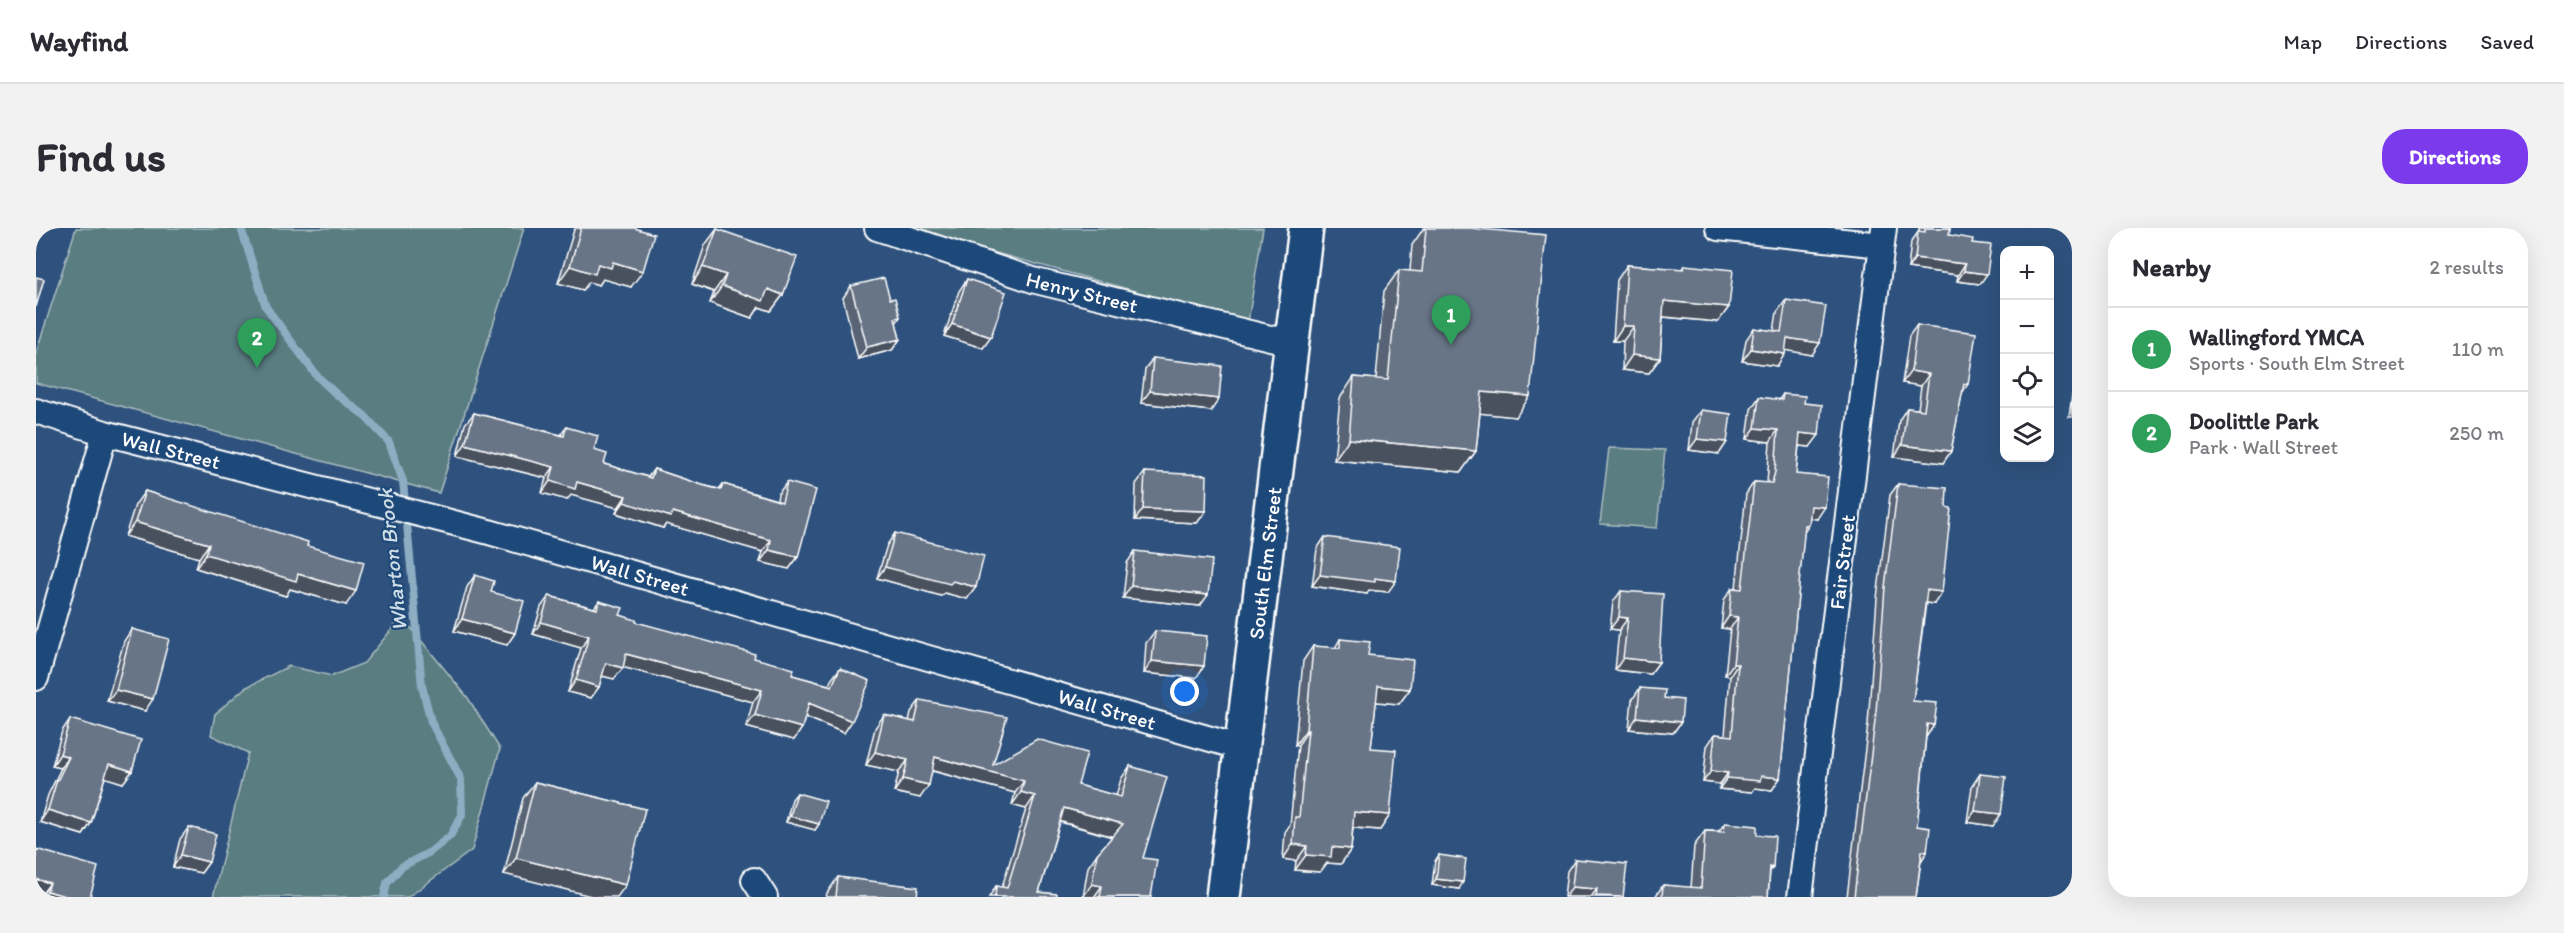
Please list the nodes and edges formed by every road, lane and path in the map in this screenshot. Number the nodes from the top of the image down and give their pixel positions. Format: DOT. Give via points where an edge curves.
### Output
graph roads {
  1 [pos="877,228"];
  2 [pos="1306,228"];
  3 [pos="1718,228"];
  4 [pos="1883,237"];
  5 [pos="1291,343"];
  6 [pos="36,411"];
  7 [pos="105,433"];
  8 [pos="36,678"];
  9 [pos="1242,748"];
  10 [pos="1224,897"];
  11 [pos="1800,897"];
  1 -- 5 [label="street, Henry Street" via="1036,281"];
  2 -- 5 [label="main road, South Elm Street"];
  3 -- 4 [label="street"];
  4 -- 11 [label="street, Fair Street"];
  5 -- 9 [label="main road, South Elm Street"];
  6 -- 7 [label="street, Wall Street"];
  7 -- 8 [label="street"];
  7 -- 9 [label="street, Wall Street" via="424,515"];
  9 -- 10 [label="main road, South Elm Street"];
}
